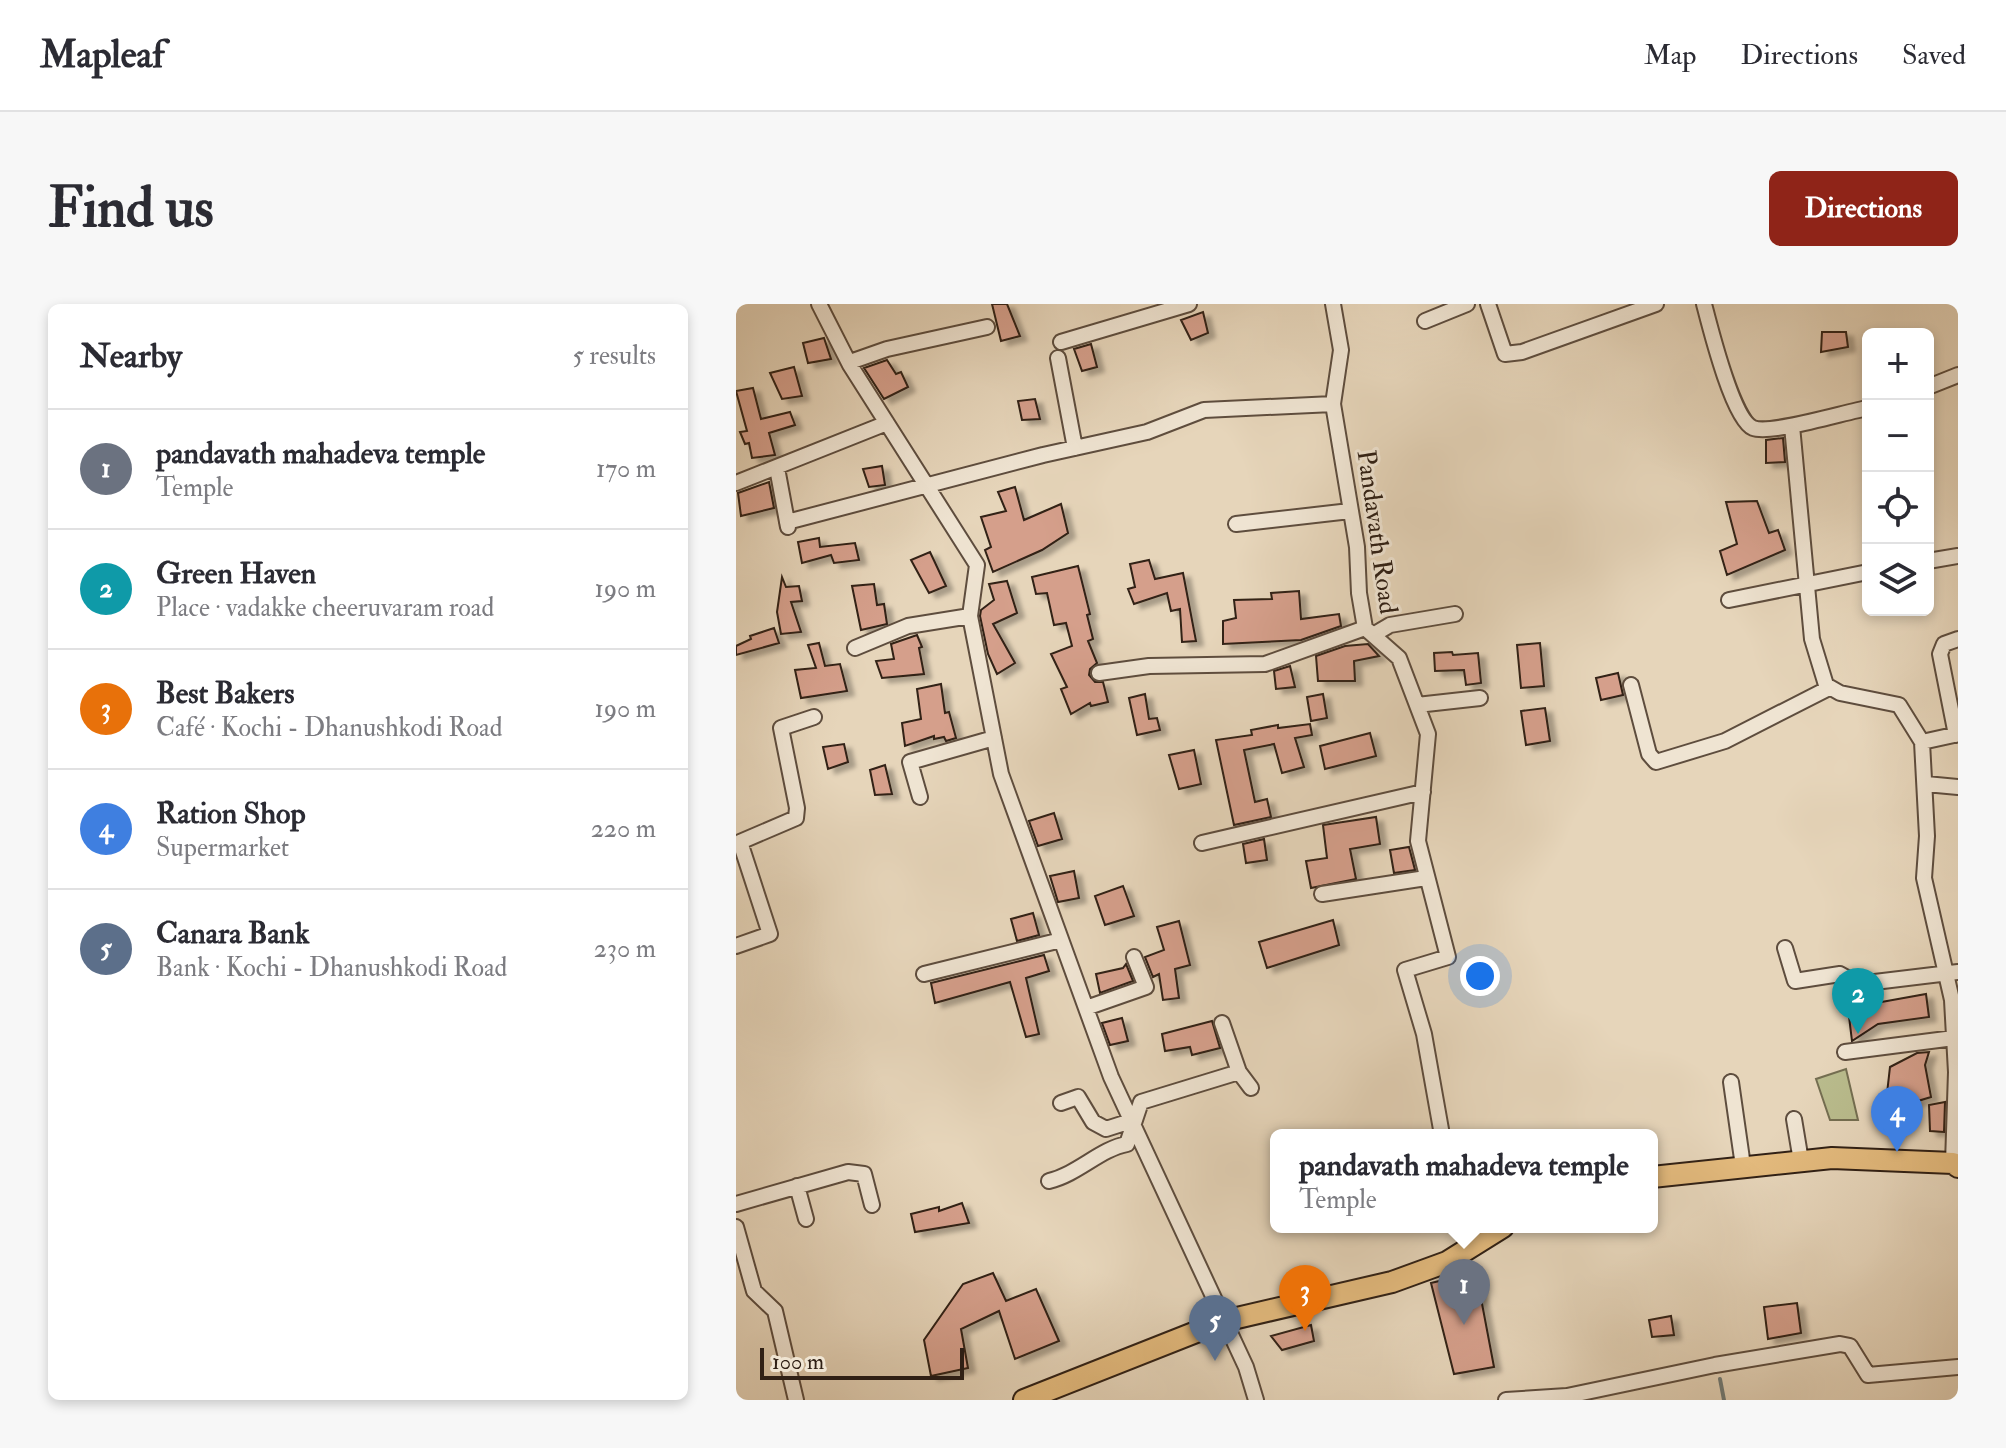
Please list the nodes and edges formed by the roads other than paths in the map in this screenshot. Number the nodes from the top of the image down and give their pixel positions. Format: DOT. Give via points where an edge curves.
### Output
graph roads {
  1 [pos="819,304"];
  2 [pos="1189,304"];
  3 [pos="1333,304"];
  4 [pos="1467,304"];
  5 [pos="1488,304"];
  6 [pos="1656,304"];
  7 [pos="1704,304"];
  8 [pos="1425,321"];
  9 [pos="987,327"];
  10 [pos="850,362"];
  11 [pos="1958,375"];
  12 [pos="1934,385"];
  13 [pos="1333,404"];
  14 [pos="1862,409"];
  15 [pos="887,423"];
  16 [pos="1792,426"];
  17 [pos="1075,448"];
  18 [pos="777,468"];
  19 [pos="736,483"];
  20 [pos="928,487"];
  21 [pos="1350,511"];
  22 [pos="1236,524"];
  23 [pos="1958,556"];
  24 [pos="1934,560"];
  25 [pos="1862,573"];
  26 [pos="1809,582"];
  27 [pos="1729,600"];
  28 [pos="1455,614"];
  29 [pos="970,616"];
  30 [pos="1369,632"];
  31 [pos="1958,639"];
  32 [pos="855,648"];
  33 [pos="1099,673"];
  34 [pos="1631,685"];
  35 [pos="1829,688"];
  36 [pos="1480,698"];
  37 [pos="1417,705"];
  38 [pos="814,717"];
  39 [pos="1957,734"];
  40 [pos="994,738"];
  41 [pos="1922,742"];
  42 [pos="1926,784"];
  43 [pos="1958,787"];
  44 [pos="1423,792"];
  45 [pos="920,797"];
  46 [pos="1202,843"];
  47 [pos="1426,878"];
  48 [pos="1322,894"];
  49 [pos="1061,940"];
  50 [pos="736,946"];
  51 [pos="1785,948"];
  52 [pos="1134,957"];
  53 [pos="1952,973"];
  54 [pos="924,974"];
  55 [pos="1086,1008"];
  56 [pos="1222,1023"];
  57 [pos="1954,1038"];
  58 [pos="1845,1052"];
  59 [pos="1239,1072"];
  60 [pos="1731,1082"];
  61 [pos="1251,1088"];
  62 [pos="1061,1103"];
  63 [pos="1794,1119"];
  64 [pos="1132,1124"];
  65 [pos="1441,1129"];
  66 [pos="1801,1161"];
  67 [pos="1955,1165"];
  68 [pos="1743,1166"];
  69 [pos="1658,1176"];
  70 [pos="1049,1181"];
  71 [pos="797,1186"];
  72 [pos="736,1204"];
  73 [pos="872,1205"];
  74 [pos="806,1219"];
  75 [pos="736,1227"];
  76 [pos="1487,1233"];
  77 [pos="1224,1321"];
  78 [pos="1958,1367"];
  79 [pos="796,1400"];
  80 [pos="1024,1400"];
  81 [pos="1256,1400"];
  82 [pos="1506,1400"];
  1 -- 10 [label="street"];
  2 -- 17 [label="street" via="1059,350"];
  3 -- 13 [label="street, Pandavath Road" via="1341,350"];
  4 -- 8 [label="street"];
  5 -- 6 [label="street" via="1505,354"];
  7 -- 16 [label="street" via="1744,422 1755,430"];
  9 -- 10 [label="street"];
  10 -- 15 [label="street"];
  11 -- 12 [label="street"];
  13 -- 17 [label="street" via="1204,410 1147,432"];
  13 -- 21 [label="street, Pandavath Road"];
  14 -- 16 [label="street"];
  15 -- 18 [label="street"];
  15 -- 20 [label="street"];
  16 -- 26 [label="street"];
  17 -- 20 [label="street"];
  18 -- 19 [label="street"];
  18 -- 20 [label="street" via="788,525"];
  20 -- 29 [label="street" via="977,565"];
  21 -- 22 [label="street"];
  21 -- 30 [label="street, Pandavath Road"];
  23 -- 24 [label="street"];
  25 -- 26 [label="street"];
  26 -- 27 [label="street"];
  26 -- 35 [label="street" via="1812,639"];
  28 -- 30 [label="street"];
  29 -- 32 [label="street" via="908,626"];
  29 -- 40 [label="street"];
  30 -- 33 [label="street" via="1265,664 1149,666"];
  30 -- 37 [label="street, Pandavath Road" via="1399,658"];
  31 -- 39 [label="street" via="1944,644 1940,654"];
  34 -- 35 [label="street" via="1649,754 1656,762 1725,741"];
  35 -- 41 [label="street" via="1899,705"];
  36 -- 37 [label="street"];
  37 -- 44 [label="street, Pandavath Road" via="1428,734"];
  38 -- 50 [label="street" via="781,728 796,818 740,842 770,934"];
  39 -- 41 [label="street"];
  40 -- 45 [label="street" via="910,762"];
  40 -- 49 [label="street" via="1001,774"];
  41 -- 42 [label="street"];
  42 -- 43 [label="street"];
  42 -- 53 [label="street" via="1924,878"];
  44 -- 46 [label="street"];
  44 -- 47 [label="street, Pandavath Road" via="1418,841"];
  47 -- 48 [label="street"];
  47 -- 65 [label="street, Pandavath Road" via="1448,957 1405,970 1424,1034"];
  49 -- 54 [label="street"];
  49 -- 55 [label="street"];
  51 -- 53 [label="street" via="1795,981 1840,974 1858,984"];
  52 -- 55 [label="street" via="1146,987"];
  53 -- 57 [label="street"];
  55 -- 64 [label="street"];
  56 -- 59 [label="street"];
  57 -- 58 [label="street"];
  57 -- 67 [label="street"];
  59 -- 61 [label="street"];
  59 -- 64 [label="street" via="1141,1102"];
  60 -- 68 [label="street"];
  62 -- 64 [label="street" via="1078,1097 1093,1122 1106,1129"];
  63 -- 66 [label="street"];
  64 -- 70 [label="street" via="1127,1144"];
  64 -- 77 [label="street"];
  66 -- 67 [label="highway"];
  66 -- 68 [label="highway"];
  68 -- 69 [label="highway"];
  71 -- 72 [label="street"];
  71 -- 73 [label="street" via="848,1172 864,1174"];
  71 -- 74 [label="street"];
  75 -- 79 [label="street" via="754,1291 775,1311"];
  76 -- 77 [label="highway" via="1447,1262 1392,1282"];
  77 -- 80 [label="highway"];
  77 -- 81 [label="street"];
  78 -- 82 [label="street" via="1868,1375 1850,1346 1840,1344 1567,1396"];
}
